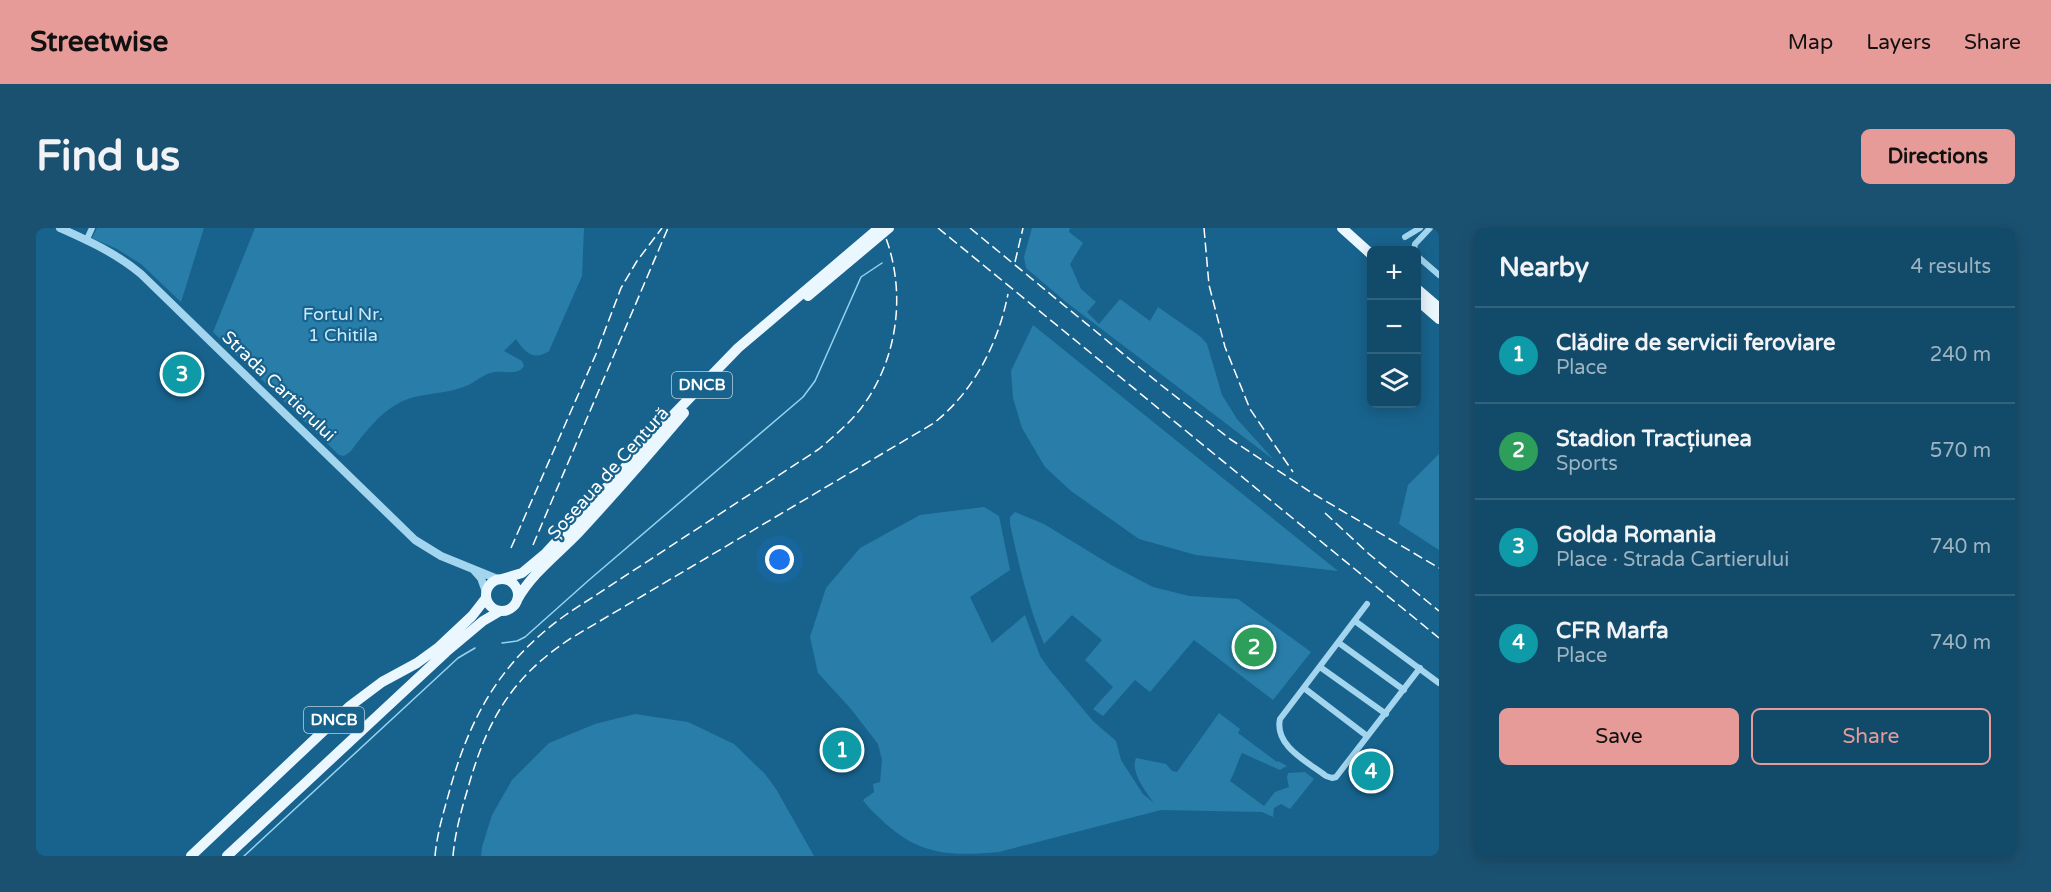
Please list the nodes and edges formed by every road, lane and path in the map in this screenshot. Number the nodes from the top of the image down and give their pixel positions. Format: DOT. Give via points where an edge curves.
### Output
graph roads {
  1 [pos="60,228"];
  2 [pos="93,228"];
  3 [pos="879,228"];
  4 [pos="889,228"];
  5 [pos="1342,228"];
  6 [pos="1420,228"];
  7 [pos="1430,228"];
  8 [pos="1405,237"];
  9 [pos="87,239"];
  10 [pos="1415,246"];
  11 [pos="1367,250"];
  12 [pos="1421,259"];
  13 [pos="1439,275"];
  14 [pos="1421,292"];
  15 [pos="806,293"];
  16 [pos="1417,300"];
  17 [pos="1439,308"];
  18 [pos="1439,319"];
  19 [pos="474,569"];
  20 [pos="501,580"];
  21 [pos="486,595"];
  22 [pos="517,600"];
  23 [pos="1367,604"];
  24 [pos="500,611"];
  25 [pos="1355,621"];
  26 [pos="1339,643"];
  27 [pos="1320,667"];
  28 [pos="1420,668"];
  29 [pos="1439,683"];
  30 [pos="1304,688"];
  31 [pos="1404,690"];
  32 [pos="1386,714"];
  33 [pos="1367,736"];
  34 [pos="191,856"];
  35 [pos="227,856"];
  1 -- 9 [label="street, Strada Cartierului"];
  2 -- 9 [label="street"];
  3 -- 15 [label="main road, Șoseaua de Centură / DNCB"];
  4 -- 15 [label="main road, Șoseaua de Centură / DNCB, bridge"];
  5 -- 11 [label="main road"];
  6 -- 8 [label="street"];
  7 -- 10 [label="street"];
  9 -- 19 [label="street, Strada Cartierului" via="141,274 415,540"];
  12 -- 13 [label="street"];
  14 -- 17 [label="main road"];
  15 -- 20 [label="main road, Șoseaua de Centură / DNCB" via="724,362 546,553 522,573"];
  15 -- 22 [label="main road, Șoseaua de Centură / DNCB" via="687,410 616,493 529,580"];
  16 -- 18 [label="main road"];
  19 -- 20 [label="street, Strada Cartierului"];
  19 -- 21 [label="street"];
  20 -- 21 [label="main road, Șoseaua de Centură / DNCB" via="493,582"];
  20 -- 22 [label="main road" via="514,586"];
  21 -- 24 [label="main road" via="492,608"];
  21 -- 34 [label="main road, Șoseaua de Centură / DNCB" via="472,616 439,647 350,705"];
  22 -- 24 [label="main road, Șoseaua de Centură / DNCB" via="511,608"];
  23 -- 25 [label="street"];
  24 -- 35 [label="main road, Șoseaua de Centură / DNCB" via="446,652"];
  25 -- 26 [label="street"];
  25 -- 28 [label="street"];
  26 -- 27 [label="street"];
  26 -- 31 [label="street"];
  27 -- 30 [label="street"];
  27 -- 32 [label="street"];
  28 -- 29 [label="street"];
  28 -- 31 [label="street"];
  30 -- 33 [label="street"];
  30 -- 33 [label="street" via="1280,719 1279,731 1289,748 1329,778 1336,777"];
  31 -- 32 [label="street"];
  32 -- 33 [label="street"];
}
